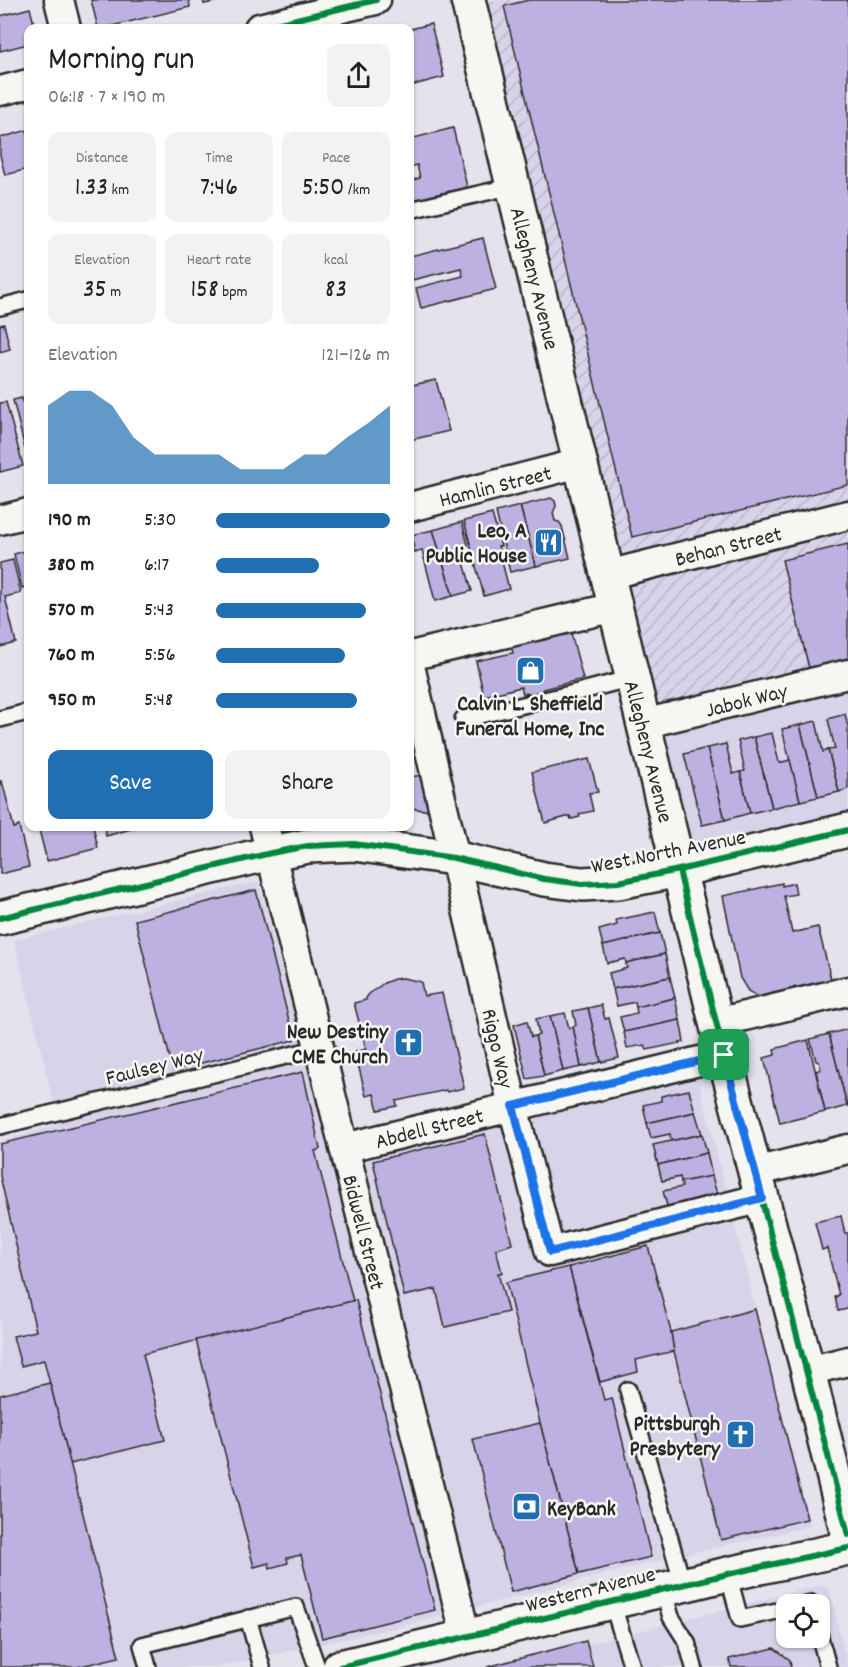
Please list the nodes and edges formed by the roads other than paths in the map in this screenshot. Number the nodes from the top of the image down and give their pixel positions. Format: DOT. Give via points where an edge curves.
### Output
graph roads {
  1 [pos="59,0"];
  2 [pos="376,0"];
  3 [pos="468,0"];
  4 [pos="65,24"];
  5 [pos="276,24"];
  6 [pos="24,85"];
  7 [pos="0,91"];
  8 [pos="513,186"];
  9 [pos="414,209"];
  10 [pos="24,301"];
  11 [pos="0,307"];
  12 [pos="580,464"];
  13 [pos="414,506"];
  14 [pos="24,514"];
  15 [pos="848,515"];
  16 [pos="0,520"];
  17 [pos="607,574"];
  18 [pos="615,607"];
  19 [pos="414,655"];
  20 [pos="848,674"];
  21 [pos="632,678"];
  22 [pos="414,683"];
  23 [pos="24,713"];
  24 [pos="0,719"];
  25 [pos="463,720"];
  26 [pos="643,724"];
  27 [pos="848,830"];
  28 [pos="267,840"];
  29 [pos="454,858"];
  30 [pos="679,870"];
  31 [pos="0,918"];
  32 [pos="848,991"];
  33 [pos="716,1023"];
  34 [pos="319,1048"];
  35 [pos="724,1055"];
  36 [pos="513,1106"];
  37 [pos="0,1126"];
  38 [pos="344,1148"];
  39 [pos="848,1149"];
  40 [pos="759,1185"];
  41 [pos="848,1361"];
  42 [pos="808,1371"];
  43 [pos="628,1390"];
  44 [pos="848,1535"];
  45 [pos="848,1548"];
  46 [pos="728,1574"];
  47 [pos="673,1587"];
  48 [pos="612,1602"];
  49 [pos="776,1611"];
  50 [pos="248,1618"];
  51 [pos="466,1637"];
  52 [pos="823,1648"];
  53 [pos="413,1658"];
  54 [pos="148,1667"];
  55 [pos="262,1667"];
  56 [pos="317,1667"];
  57 [pos="340,1667"];
  58 [pos="633,1667"];
  59 [pos="694,1667"];
  60 [pos="828,1667"];
  1 -- 4 [label="street"];
  2 -- 5 [label="street"];
  3 -- 8 [label="street, Allegheny Avenue"];
  6 -- 7 [label="street"];
  8 -- 9 [label="lane"];
  8 -- 12 [label="street, Allegheny Avenue"];
  10 -- 11 [label="lane"];
  12 -- 13 [label="street, Hamlin Street"];
  12 -- 17 [label="street, Allegheny Avenue"];
  14 -- 16 [label="street"];
  15 -- 17 [label="street, Behan Street"];
  17 -- 18 [label="street, Allegheny Avenue"];
  18 -- 19 [label="street"];
  18 -- 21 [label="street, Allegheny Avenue"];
  20 -- 26 [label="street, Jabok Way"];
  21 -- 25 [label="lane"];
  21 -- 26 [label="street, Allegheny Avenue"];
  22 -- 29 [label="street, Riggo Way"];
  23 -- 24 [label="lane"];
  26 -- 30 [label="street, Allegheny Avenue"];
  27 -- 30 [label="street, West North Avenue"];
  28 -- 29 [label="street, West North Avenue" via="308,846 354,844"];
  28 -- 31 [label="street, West North Avenue"];
  28 -- 34 [label="street, Bidwell Street"];
  29 -- 30 [label="street, West North Avenue" via="582,884 618,882"];
  29 -- 36 [label="street, Riggo Way"];
  30 -- 33 [label="street, Allegheny Avenue"];
  32 -- 33 [label="street"];
  33 -- 35 [label="street, Allegheny Avenue"];
  34 -- 37 [label="lane, Faulsey Way"];
  34 -- 38 [label="street, Bidwell Street"];
  35 -- 36 [label="street, Abdell Street"];
  35 -- 40 [label="street, Allegheny Avenue"];
  36 -- 38 [label="street, Abdell Street"];
  36 -- 40 [label="street, Riggo Way" via="550,1252"];
  38 -- 51 [label="street, Bidwell Street"];
  39 -- 40 [label="street"];
  40 -- 42 [label="street, Allegheny Avenue"];
  41 -- 42 [label="street"];
  42 -- 44 [label="street, Allegheny Avenue"];
  43 -- 47 [label="lane"];
  45 -- 46 [label="street, Western Avenue"];
  46 -- 47 [label="street, Western Avenue"];
  46 -- 49 [label="lane" via="740,1619"];
  47 -- 48 [label="street, Western Avenue"];
  47 -- 59 [label="lane" via="671,1617 687,1642"];
  48 -- 51 [label="street, Western Avenue"];
  48 -- 58 [label="lane"];
  50 -- 54 [label="lane" via="142,1645"];
  50 -- 55 [label="lane"];
  50 -- 56 [label="lane" via="296,1607"];
  51 -- 53 [label="street, Western Avenue"];
  52 -- 60 [label="lane"];
  53 -- 57 [label="street, Western Avenue"];
}
